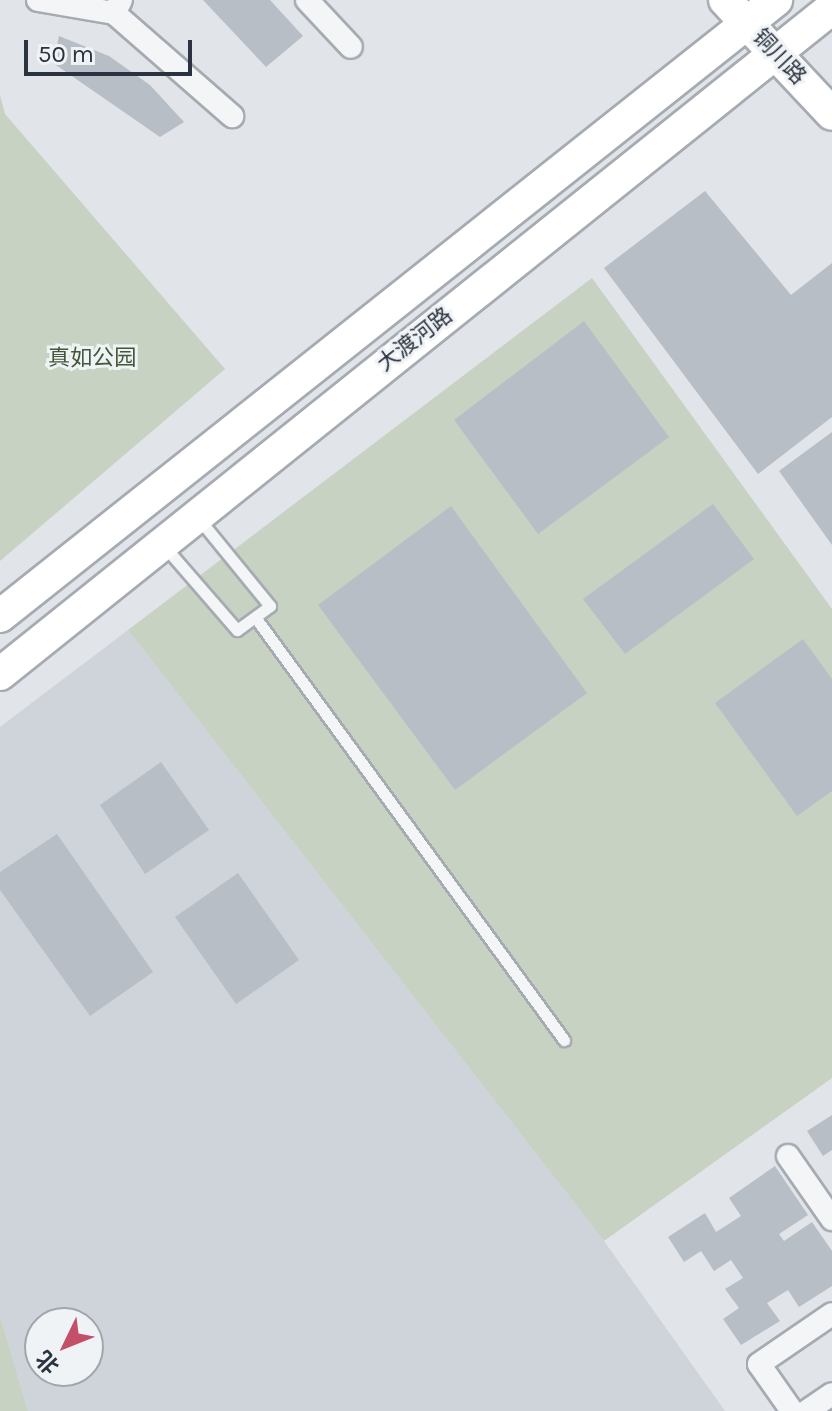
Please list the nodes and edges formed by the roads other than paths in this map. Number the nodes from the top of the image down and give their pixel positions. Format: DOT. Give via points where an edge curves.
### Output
graph roads {
  1 [pos="38,0"];
  2 [pos="307,0"];
  3 [pos="725,0"];
  4 [pos="776,0"];
  5 [pos="118,6"];
  6 [pos="832,8"];
  7 [pos="749,12"];
  8 [pos="351,47"];
  9 [pos="776,54"];
  10 [pos="832,114"];
  11 [pos="232,116"];
  12 [pos="197,515"];
  13 [pos="162,543"];
  14 [pos="0,616"];
  15 [pos="255,617"];
  16 [pos="0,674"];
  17 [pos="564,1040"];
  18 [pos="788,1156"];
  19 [pos="832,1219"];
  20 [pos="832,1314"];
  21 [pos="832,1394"];
  22 [pos="792,1411"];
  23 [pos="807,1411"];
  1 -- 5 [label="street"];
  2 -- 8 [label="street"];
  3 -- 7 [label="main road, 铜川路"];
  4 -- 7 [label="main road, 大渡河路"];
  5 -- 11 [label="street"];
  6 -- 9 [label="main road, 大渡河路"];
  7 -- 9 [label="main road, 铜川路"];
  7 -- 14 [label="main road, 大渡河路"];
  9 -- 10 [label="main road, 铜川路"];
  9 -- 12 [label="main road, 大渡河路"];
  12 -- 13 [label="main road, 大渡河路"];
  12 -- 15 [label="lane" via="270,606"];
  13 -- 15 [label="lane" via="237,630"];
  13 -- 16 [label="main road, 大渡河路"];
  15 -- 17 [label="lane"];
  18 -- 19 [label="street"];
  20 -- 22 [label="street" via="759,1364"];
  21 -- 23 [label="street"];
}
